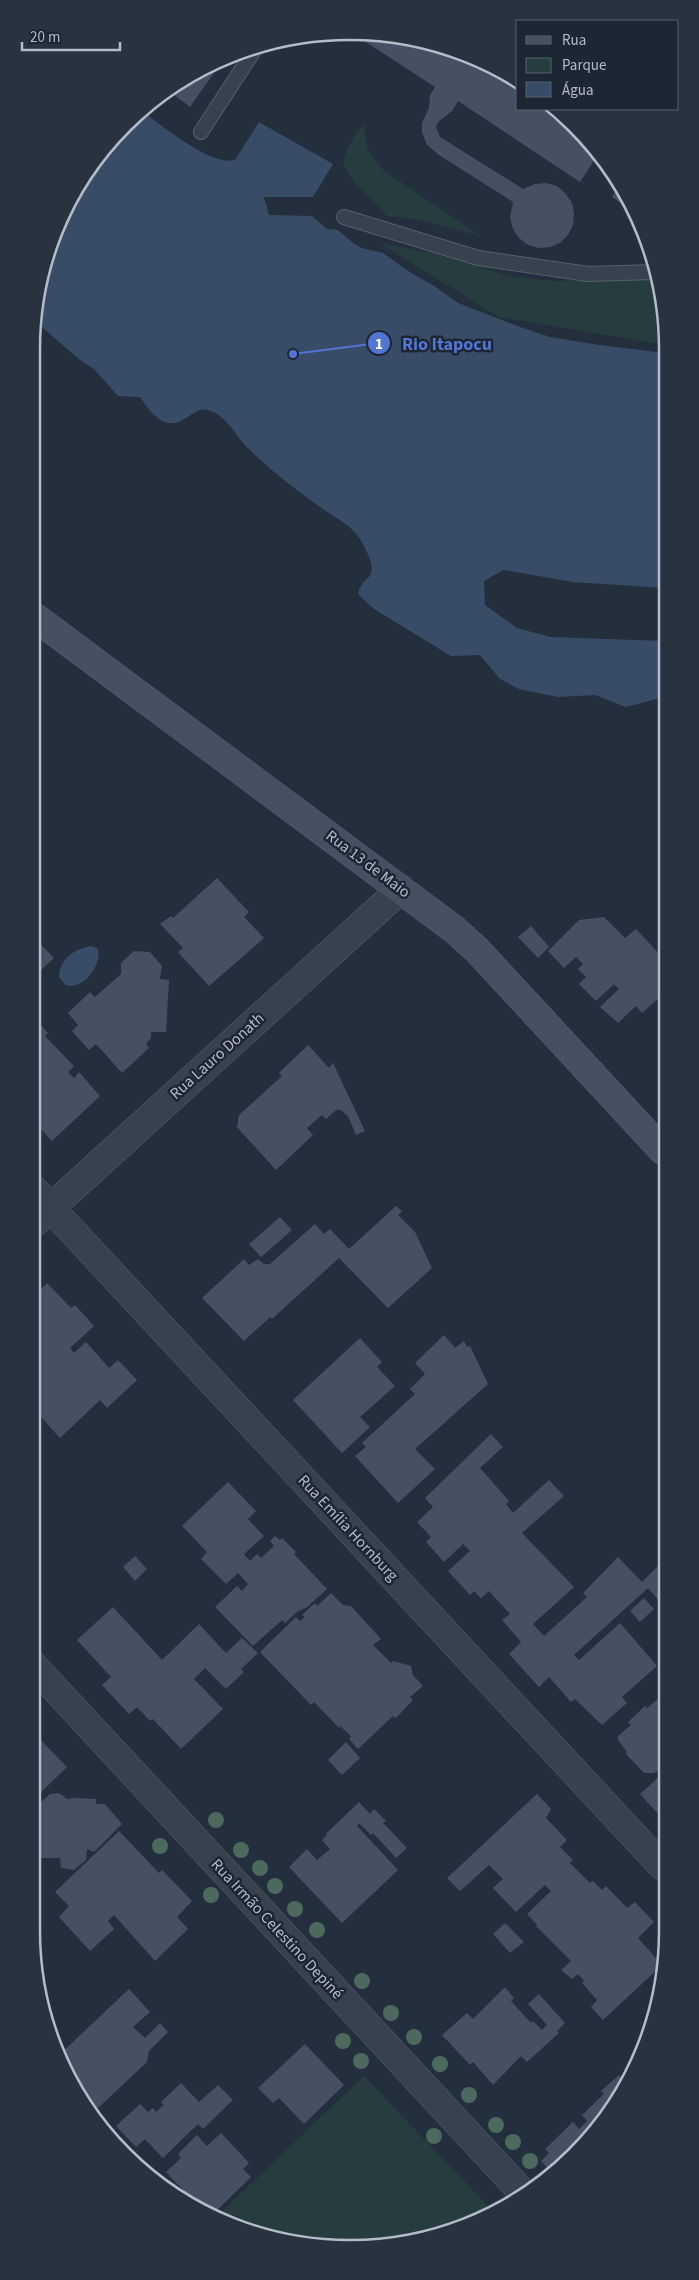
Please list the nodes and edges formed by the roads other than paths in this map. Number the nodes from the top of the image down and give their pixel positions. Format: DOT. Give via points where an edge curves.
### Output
graph roads {
  1 [pos="250,56"];
  2 [pos="201,132"];
  3 [pos="344,217"];
  4 [pos="649,272"];
  5 [pos="40,621"];
  6 [pos="400,889"];
  7 [pos="659,1147"];
  8 [pos="40,1206"];
  9 [pos="40,1208"];
  10 [pos="40,1673"];
  11 [pos="659,1863"];
  12 [pos="519,2189"];
  1 -- 2 [label="lane"];
  3 -- 4 [label="lane" via="478,258 588,274"];
  5 -- 6 [label="main road, Rua 13 de Maio"];
  6 -- 7 [label="main road, Rua 13 de Maio" via="477,950"];
  6 -- 8 [label="street, Rua Lauro Donath"];
  9 -- 11 [label="street, Rua Emília Hornburg"];
  10 -- 12 [label="street, Rua Irmão Celestino Depiné"];
}
